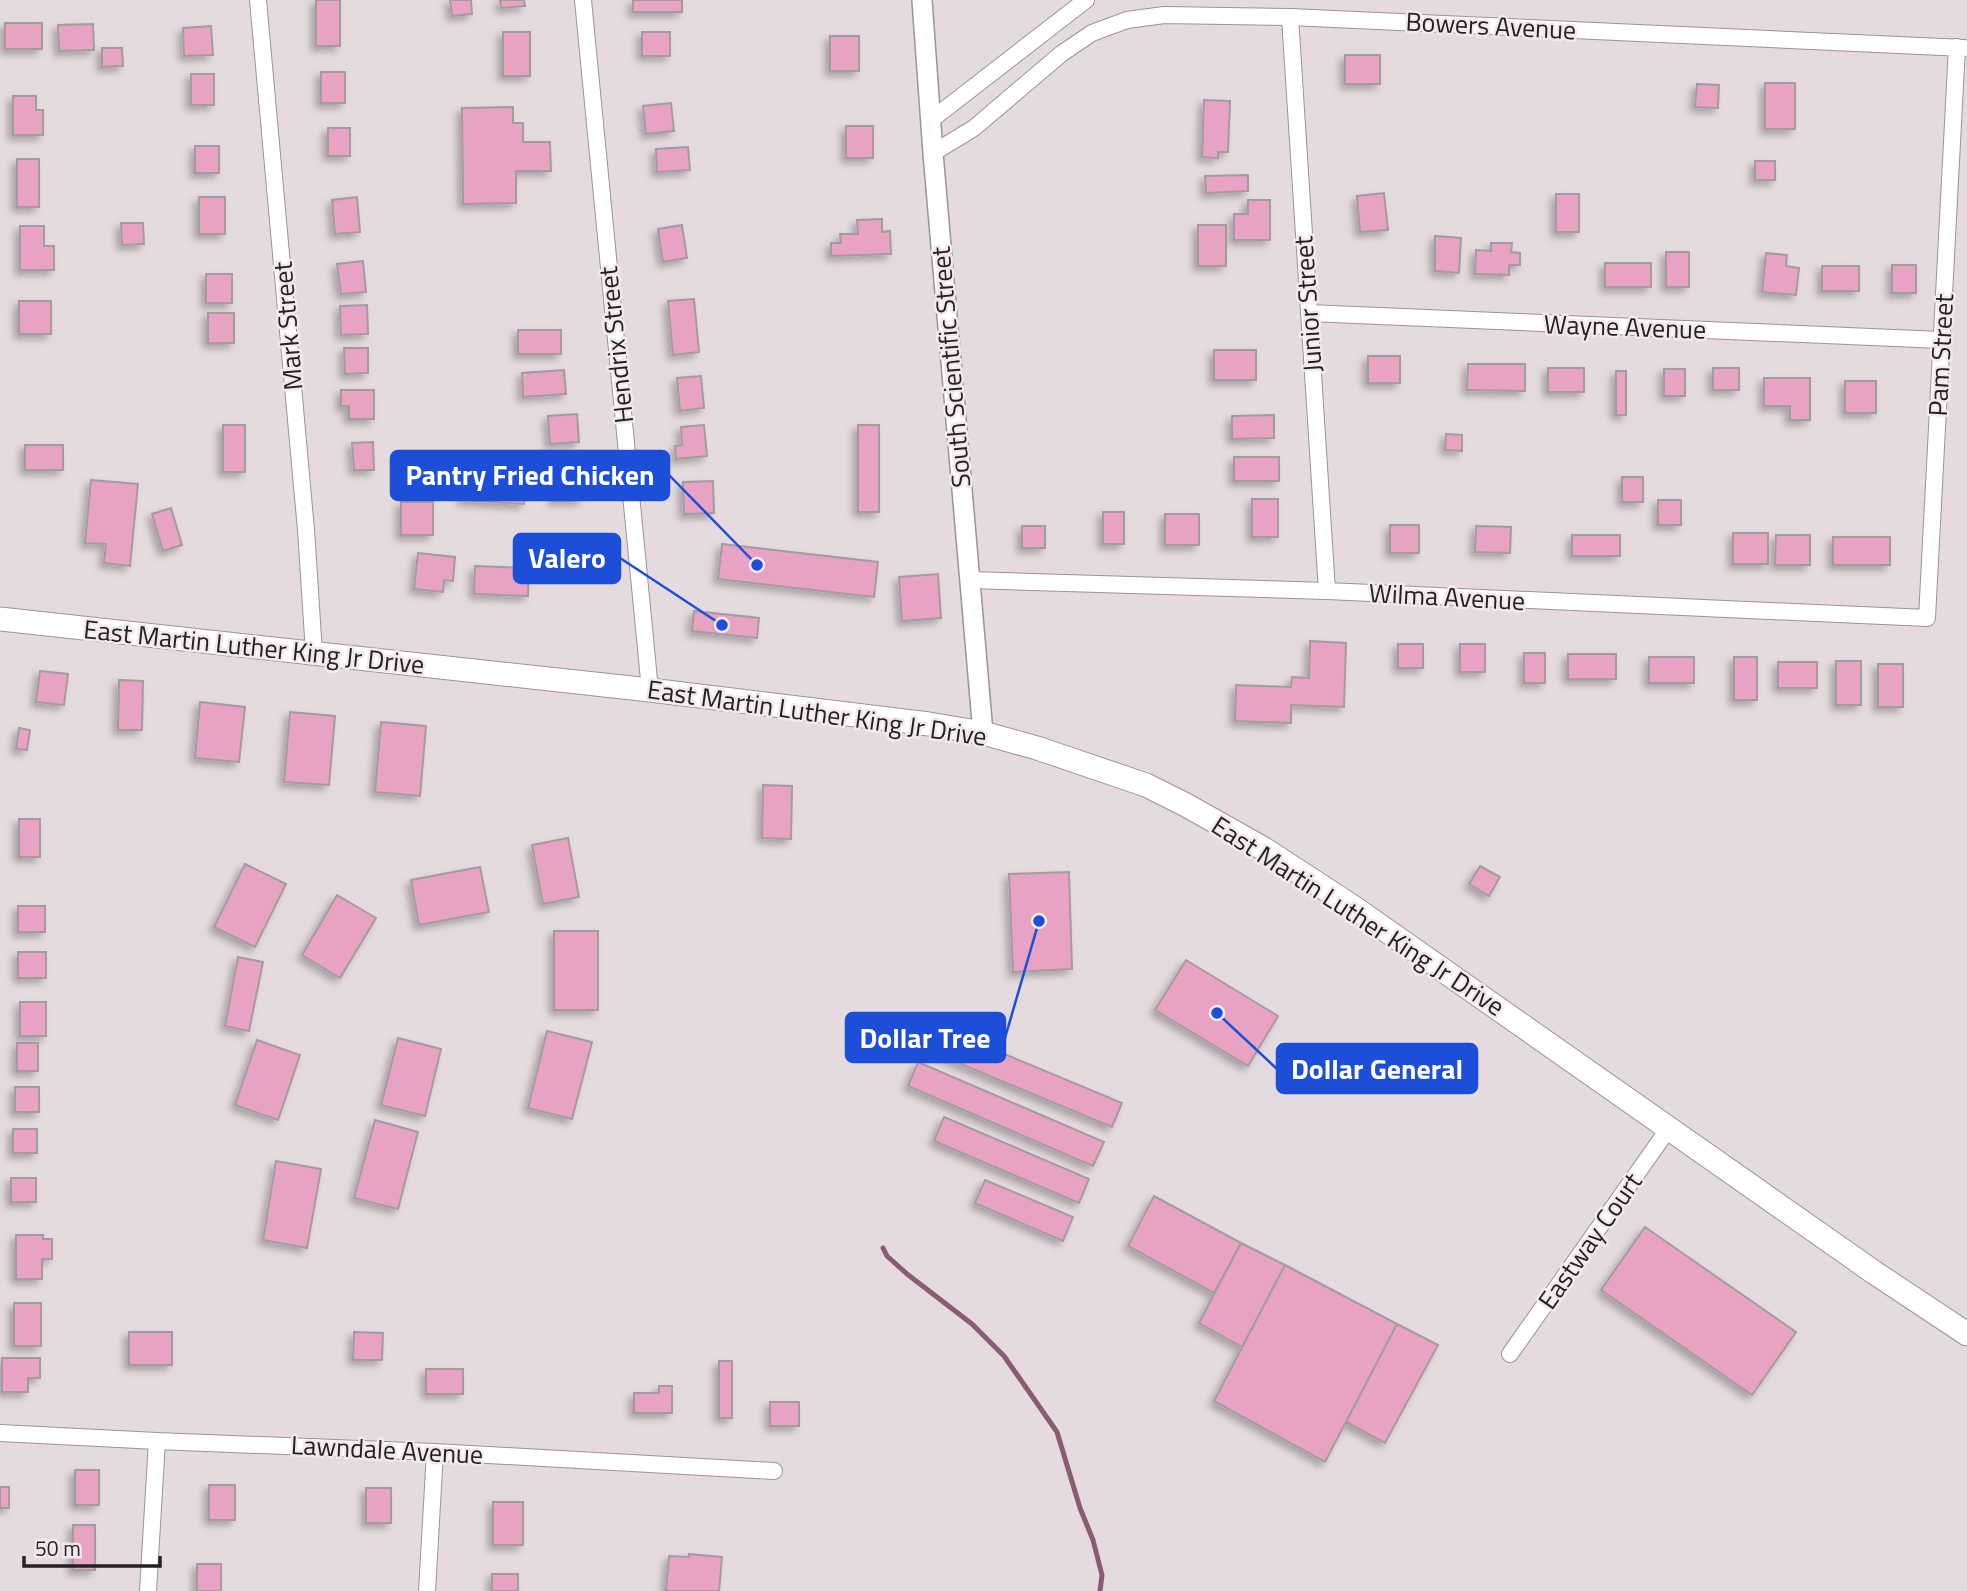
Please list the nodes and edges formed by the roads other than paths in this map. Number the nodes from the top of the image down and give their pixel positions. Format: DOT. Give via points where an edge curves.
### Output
graph roads {
  1 [pos="258,0"];
  2 [pos="583,0"];
  3 [pos="922,0"];
  4 [pos="1086,0"];
  5 [pos="1290,17"];
  6 [pos="1962,48"];
  7 [pos="931,120"];
  8 [pos="933,153"];
  9 [pos="1309,313"];
  10 [pos="1941,340"];
  11 [pos="970,579"];
  12 [pos="1327,591"];
  13 [pos="1924,618"];
  14 [pos="0,619"];
  15 [pos="314,653"];
  16 [pos="650,690"];
  17 [pos="983,733"];
  18 [pos="1670,1128"];
  19 [pos="1967,1334"];
  20 [pos="1510,1354"];
  21 [pos="0,1433"];
  22 [pos="157,1441"];
  23 [pos="435,1452"];
  24 [pos="774,1471"];
  25 [pos="148,1591"];
  26 [pos="427,1591"];
  1 -- 15 [label="street, Mark Street"];
  2 -- 16 [label="street, Hendrix Street"];
  3 -- 7 [label="street, South Scientific Street"];
  4 -- 7 [label="street"];
  5 -- 6 [label="street, Bowers Avenue"];
  5 -- 8 [label="street, Bowers Avenue" via="1164,15 1112,25 1061,54 974,128"];
  5 -- 9 [label="street, Junior Street"];
  6 -- 10 [label="street, Pam Street"];
  7 -- 8 [label="street, South Scientific Street"];
  8 -- 11 [label="street, South Scientific Street"];
  9 -- 10 [label="street, Wayne Avenue"];
  9 -- 12 [label="street, Junior Street"];
  10 -- 13 [label="street, Pam Street"];
  11 -- 12 [label="street, Wilma Avenue"];
  11 -- 17 [label="street, South Scientific Street"];
  12 -- 13 [label="street, Wilma Avenue"];
  14 -- 15 [label="main road, East Martin Luther King Jr Drive"];
  15 -- 16 [label="main road, East Martin Luther King Jr Drive"];
  16 -- 17 [label="main road, East Martin Luther King Jr Drive"];
  17 -- 18 [label="main road, East Martin Luther King Jr Drive" via="1146,785 1264,849"];
  18 -- 19 [label="main road, East Martin Luther King Jr Drive"];
  18 -- 20 [label="street, Eastway Court"];
  21 -- 22 [label="street, Lawndale Avenue"];
  22 -- 23 [label="street, Lawndale Avenue"];
  22 -- 25 [label="street"];
  23 -- 24 [label="street, Lawndale Avenue"];
  23 -- 26 [label="street"];
}
